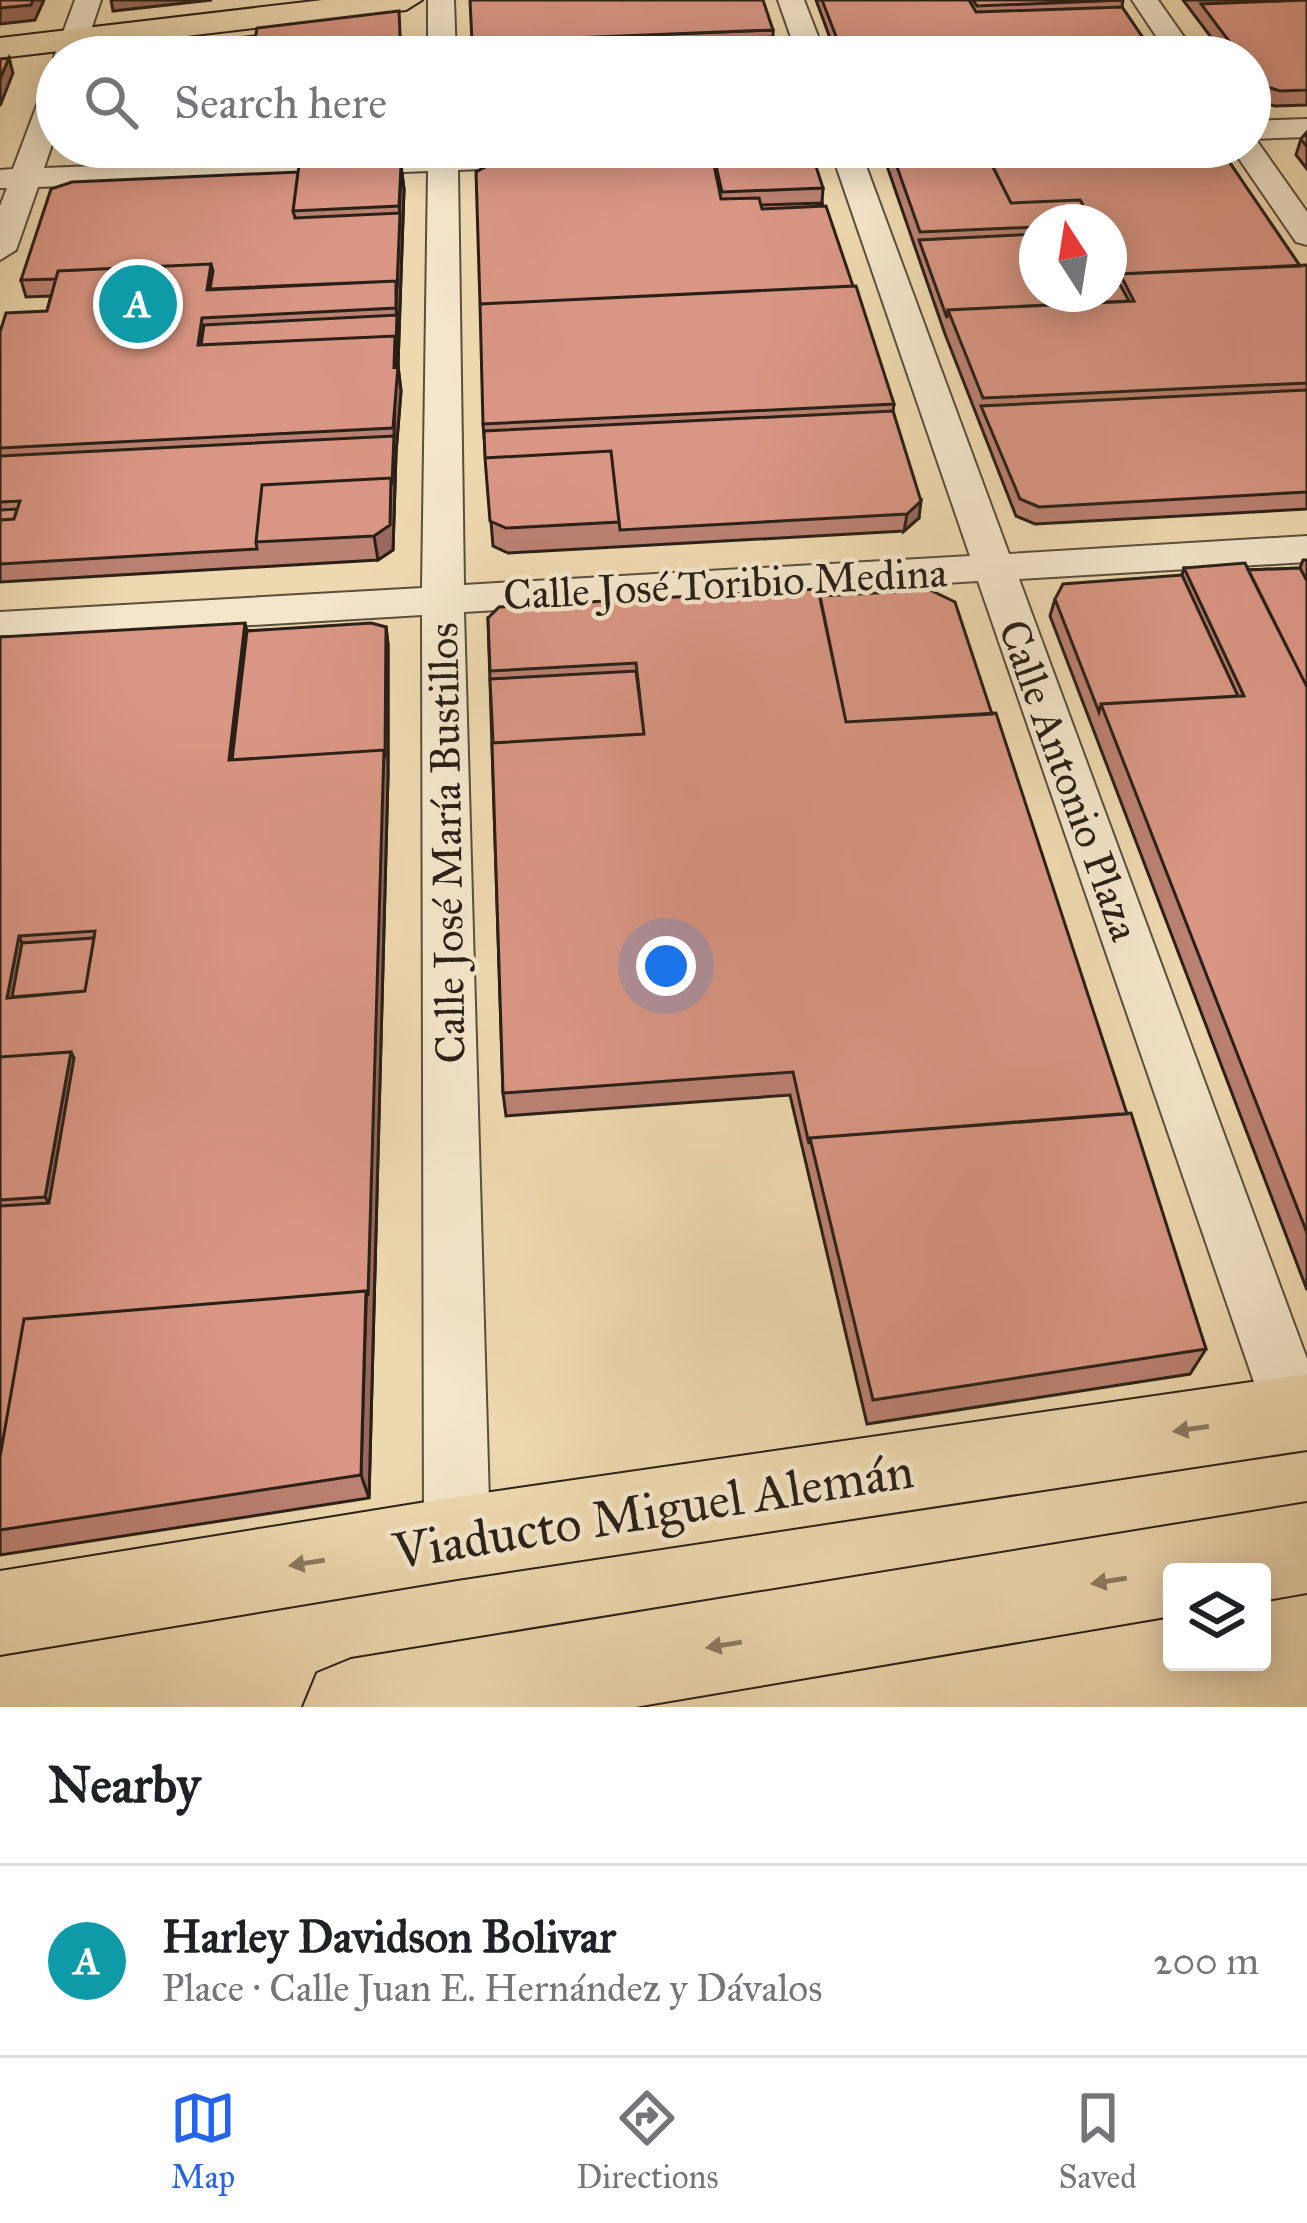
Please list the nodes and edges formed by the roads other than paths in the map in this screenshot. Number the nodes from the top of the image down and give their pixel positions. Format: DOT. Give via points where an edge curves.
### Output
graph roads {
  1 [pos="88,0"];
  2 [pos="406,0"];
  3 [pos="441,0"];
  4 [pos="791,0"];
  5 [pos="1145,0"];
  6 [pos="75,36"];
  7 [pos="155,36"];
  8 [pos="442,36"];
  9 [pos="804,36"];
  10 [pos="1170,36"];
  11 [pos="0,48"];
  12 [pos="36,48"];
  13 [pos="1307,128"];
  14 [pos="1271,129"];
  15 [pos="36,131"];
  16 [pos="193,168"];
  17 [pos="444,168"];
  18 [pos="852,168"];
  19 [pos="1261,168"];
  20 [pos="13,178"];
  21 [pos="1307,235"];
  22 [pos="0,250"];
  23 [pos="1307,548"];
  24 [pos="994,567"];
  25 [pos="443,600"];
  26 [pos="0,626"];
  27 [pos="1302,1413"];
  28 [pos="457,1538"];
  29 [pos="1307,1547"];
  30 [pos="0,1613"];
  31 [pos="351,1707"];
  1 -- 6 [label="street"];
  2 -- 7 [label="main road"];
  3 -- 8 [label="street"];
  4 -- 9 [label="street"];
  5 -- 10 [label="street"];
  11 -- 12 [label="main road"];
  13 -- 14 [label="street"];
  15 -- 20 [label="street"];
  16 -- 20 [label="street"];
  17 -- 25 [label="street, Calle José María Bustillos"];
  18 -- 24 [label="street, Calle Antonio Plaza"];
  19 -- 21 [label="street"];
  20 -- 22 [label="street"];
  23 -- 24 [label="street, Calle José Toribio Medina"];
  24 -- 25 [label="street, Calle José Toribio Medina"];
  24 -- 27 [label="street, Calle Antonio Plaza"];
  25 -- 26 [label="street, Calle José Toribio Medina"];
  25 -- 28 [label="street, Calle José María Bustillos"];
  27 -- 28 [label="main road, Viaducto Miguel Alemán, one-way"];
  28 -- 30 [label="main road, Viaducto Miguel Alemán, one-way"];
  29 -- 31 [label="highway, one-way"];
}
